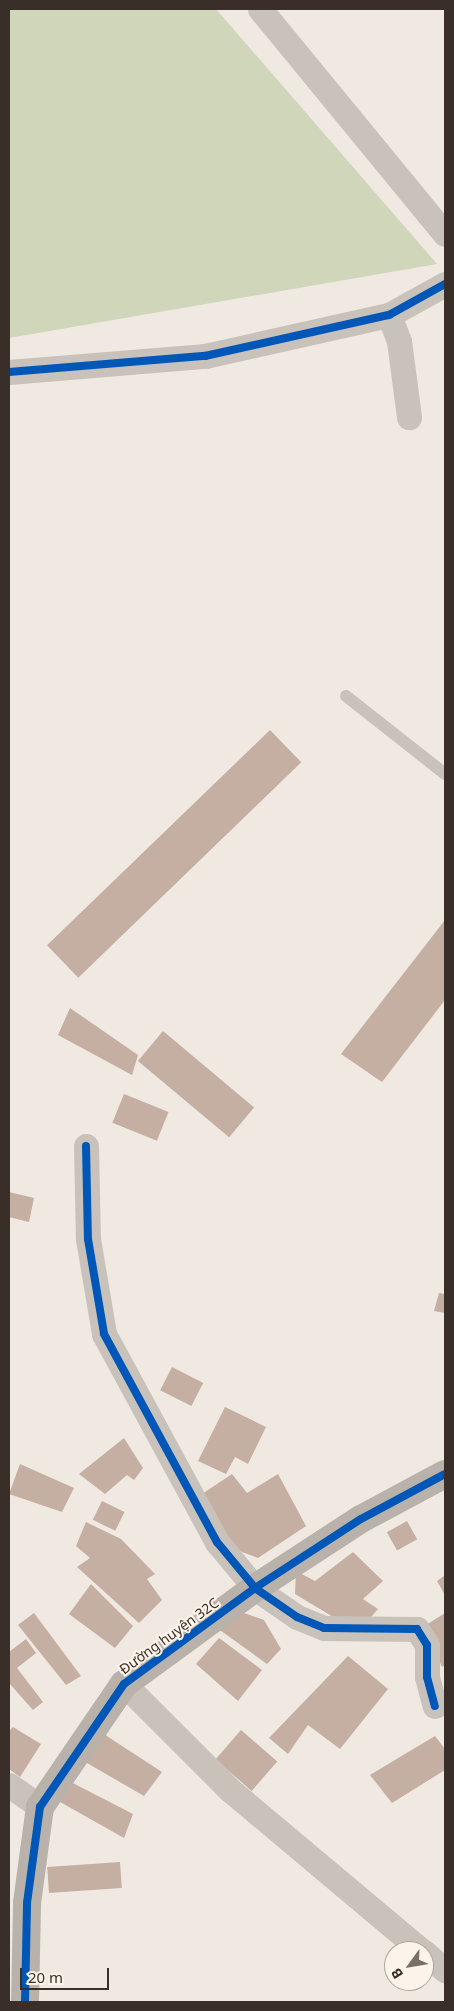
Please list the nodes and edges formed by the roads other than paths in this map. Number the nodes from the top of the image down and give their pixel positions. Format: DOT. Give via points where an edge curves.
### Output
graph roads {
  1 [pos="260,9"];
  2 [pos="445,234"];
  3 [pos="445,284"];
  4 [pos="389,315"];
  5 [pos="9,372"];
  6 [pos="409,417"];
  7 [pos="346,696"];
  8 [pos="445,774"];
  9 [pos="86,1146"];
  10 [pos="445,1474"];
  11 [pos="255,1588"];
  12 [pos="124,1684"];
  13 [pos="435,1706"];
  14 [pos="9,1785"];
  15 [pos="40,1807"];
  16 [pos="410,1941"];
  17 [pos="434,1961"];
  18 [pos="445,1970"];
  19 [pos="25,2002"];
  1 -- 2 [label="street"];
  3 -- 4 [label="street"];
  4 -- 5 [label="street" via="205,356"];
  4 -- 6 [label="street" via="399,340"];
  7 -- 8 [label="lane"];
  9 -- 11 [label="street" via="88,1239 104,1334 217,1542"];
  10 -- 11 [label="street, Đường huyện 32C" via="361,1519"];
  11 -- 12 [label="street, Đường huyện 32C"];
  11 -- 13 [label="street" via="296,1617 324,1628 417,1629 427,1645 427,1677"];
  12 -- 15 [label="street, Đường huyện 32C"];
  12 -- 16 [label="street" via="230,1790"];
  14 -- 15 [label="street"];
  15 -- 19 [label="street, Đường huyện 32C" via="27,1903"];
  17 -- 18 [label="street"];
}
